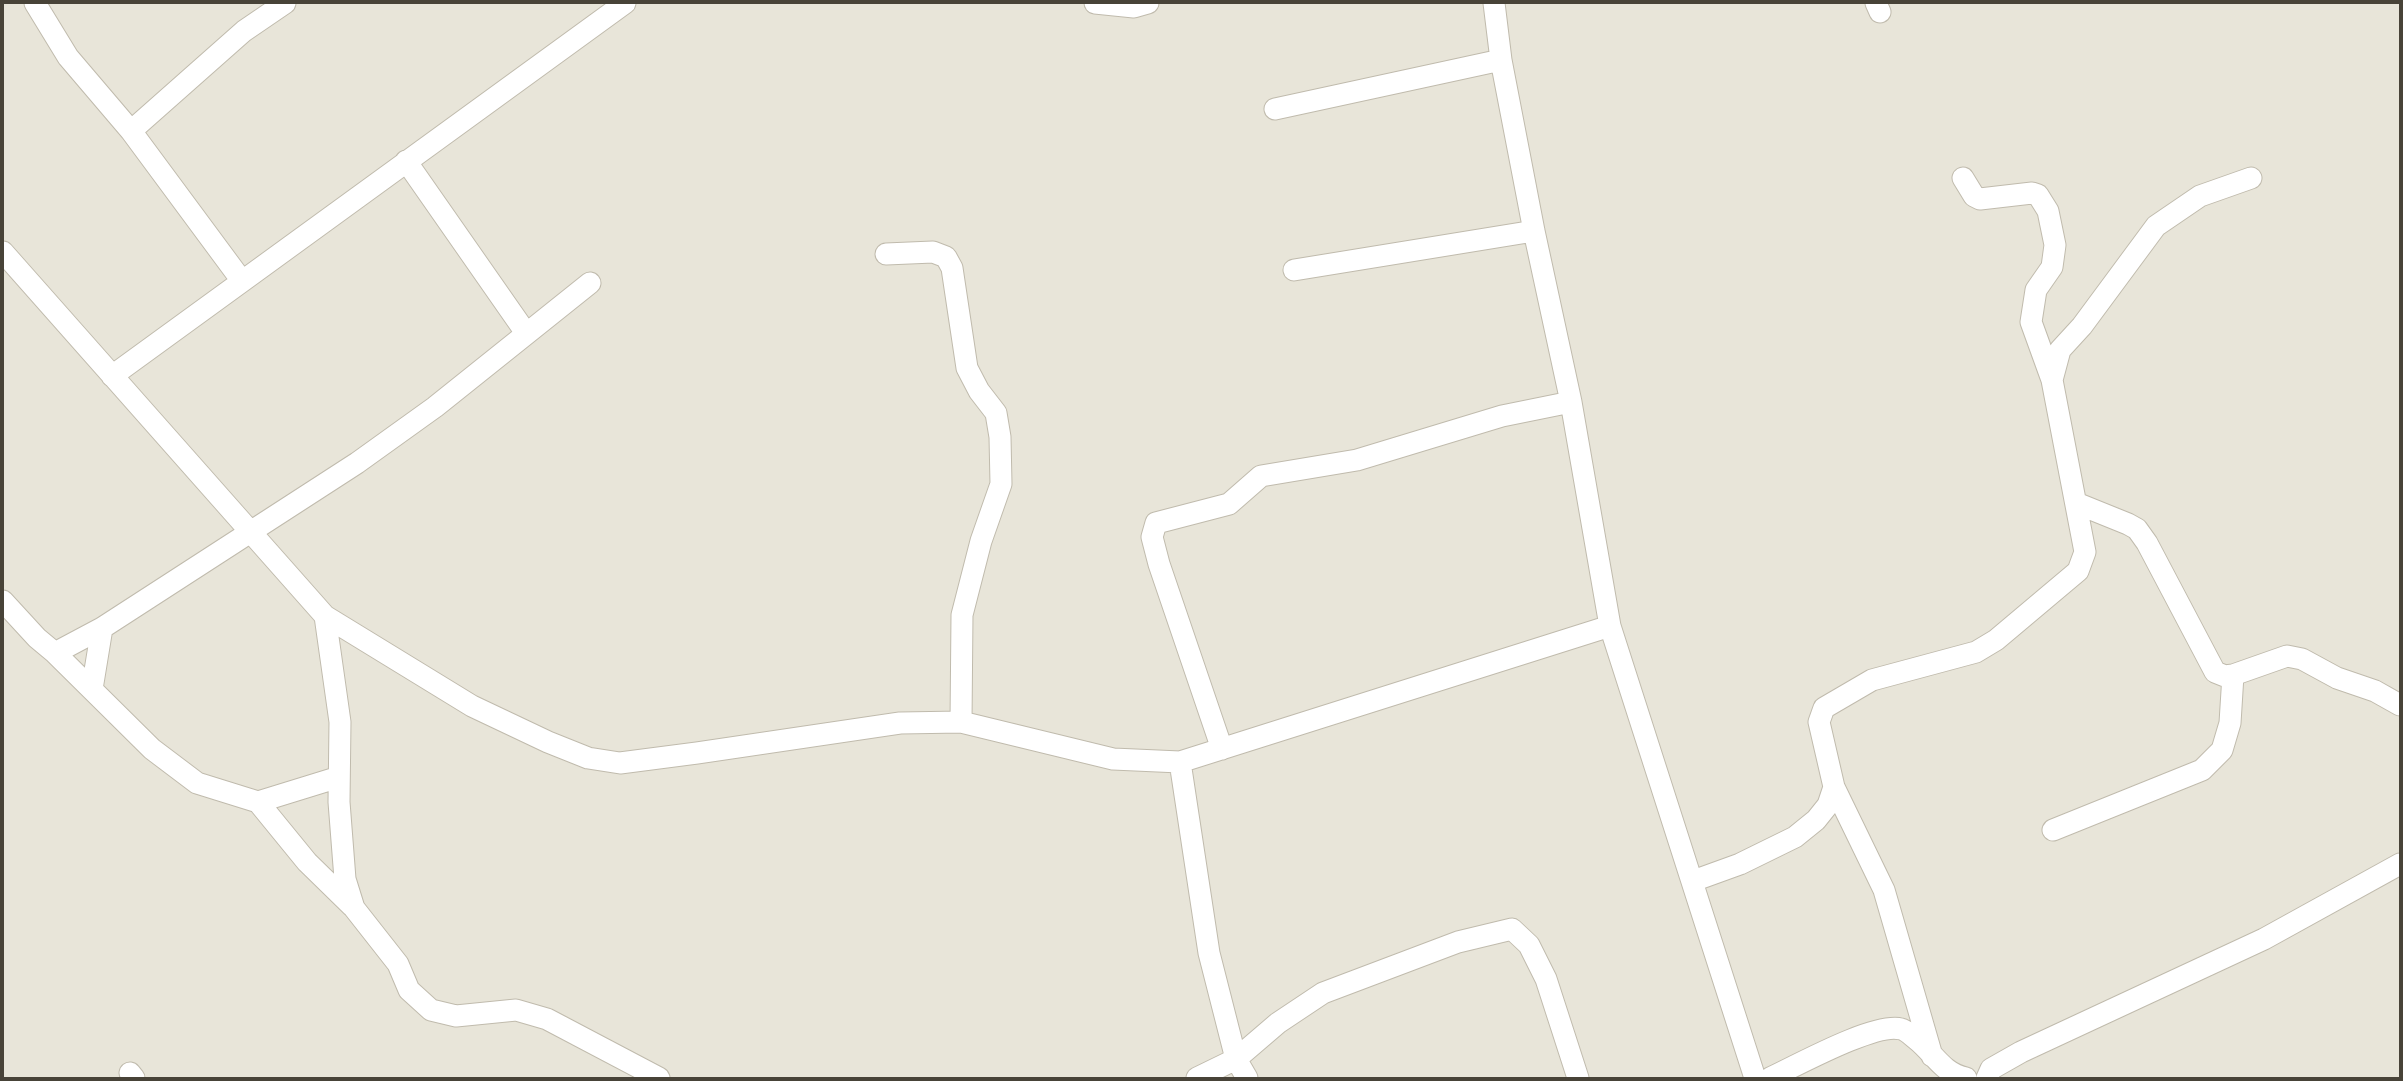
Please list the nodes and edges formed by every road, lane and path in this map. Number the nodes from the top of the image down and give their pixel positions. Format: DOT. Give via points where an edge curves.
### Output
graph roads {
  1 [pos="35,3"];
  2 [pos="285,3"];
  3 [pos="625,3"];
  4 [pos="1095,3"];
  5 [pos="1148,3"];
  6 [pos="1494,3"];
  7 [pos="1501,60"];
  8 [pos="1275,109"];
  9 [pos="131,131"];
  10 [pos="406,160"];
  11 [pos="1963,178"];
  12 [pos="2251,178"];
  13 [pos="1534,231"];
  14 [pos="3,252"];
  15 [pos="886,254"];
  16 [pos="1294,270"];
  17 [pos="242,281"];
  18 [pos="590,283"];
  19 [pos="526,333"];
  20 [pos="112,376"];
  21 [pos="2052,380"];
  22 [pos="1571,402"];
  23 [pos="2076,503"];
  24 [pos="250,532"];
  25 [pos="3,601"];
  26 [pos="326,616"];
  27 [pos="1610,626"];
  28 [pos="102,628"];
  29 [pos="56,653"];
  30 [pos="2234,675"];
  31 [pos="92,689"];
  32 [pos="2400,705"];
  33 [pos="961,722"];
  34 [pos="1222,749"];
  35 [pos="1180,762"];
  36 [pos="339,777"];
  37 [pos="1834,787"];
  38 [pos="258,802"];
  39 [pos="2053,830"];
  40 [pos="2400,864"];
  41 [pos="1693,882"];
  42 [pos="354,908"];
  43 [pos="1932,1056"];
  44 [pos="1236,1059"];
  45 [pos="659,1078"];
  46 [pos="1197,1078"];
  47 [pos="1247,1078"];
  48 [pos="1578,1078"];
  49 [pos="1755,1078"];
  50 [pos="1770,1078"];
  51 [pos="1966,1078"];
  52 [pos="1986,1078"];
  1 -- 9 [label="street" via="68,57"];
  2 -- 9 [label="street" via="244,31"];
  3 -- 10 [label="street"];
  4 -- 5 [label="street" via="1134,7"];
  6 -- 7 [label="street"];
  7 -- 8 [label="street"];
  7 -- 13 [label="street"];
  9 -- 17 [label="street"];
  10 -- 17 [label="street"];
  10 -- 19 [label="street"];
  11 -- 21 [label="street" via="1974,196 1980,199 2032,193 2038,196 2048,211 2055,245 2052,267 2036,290 2031,322"];
  12 -- 21 [label="street" via="2200,196 2156,226 2082,326 2060,350"];
  13 -- 16 [label="street"];
  13 -- 22 [label="street"];
  14 -- 20 [label="street"];
  15 -- 33 [label="street" via="933,252 946,257 952,268 967,368 979,391 996,413 1000,437 1001,484 981,541 962,615"];
  17 -- 20 [label="street"];
  18 -- 19 [label="street"];
  19 -- 24 [label="street" via="435,407 356,463"];
  20 -- 24 [label="street"];
  21 -- 23 [label="street"];
  22 -- 27 [label="street"];
  22 -- 34 [label="street" via="1502,416 1357,460 1261,476 1229,504 1156,523 1152,538 1159,564"];
  23 -- 30 [label="street" via="2137,529 2147,543 2214,672 2225,676"];
  23 -- 37 [label="street" via="2085,552 2078,571 1996,640 1976,652 1952,660 1872,680 1824,708 1819,722"];
  24 -- 26 [label="street"];
  24 -- 28 [label="street"];
  25 -- 29 [label="street" via="37,638"];
  26 -- 33 [label="street" via="472,706 588,758 620,763 900,722"];
  26 -- 36 [label="street" via="340,722"];
  27 -- 34 [label="street"];
  27 -- 41 [label="street"];
  28 -- 29 [label="street"];
  28 -- 31 [label="street"];
  29 -- 31 [label="street"];
  30 -- 32 [label="street" via="2287,656 2302,659 2337,678 2375,691"];
  30 -- 39 [label="street" via="2230,723 2222,750 2202,770"];
  31 -- 38 [label="street" via="152,749 197,783"];
  33 -- 35 [label="street" via="1113,759"];
  34 -- 35 [label="street"];
  35 -- 44 [label="street" via="1209,953"];
  36 -- 38 [label="street"];
  36 -- 42 [label="street" via="338,802 345,879"];
  37 -- 41 [label="street" via="1828,805 1816,820 1795,837 1740,864"];
  37 -- 43 [label="street" via="1884,890"];
  38 -- 42 [label="street" via="308,862"];
  40 -- 52 [label="street" via="2264,939 2020,1052 1991,1069"];
  41 -- 49 [label="street"];
  42 -- 45 [label="street" via="398,964 409,990 431,1010 456,1016 516,1010 547,1020"];
  43 -- 50 [label="street" via="1918,1040 1902,1029 1886,1028 1867,1034"];
  43 -- 51 [label="street" via="1954,1076"];
  44 -- 46 [label="street"];
  44 -- 47 [label="street"];
  44 -- 48 [label="street" via="1278,1023 1323,993 1458,942 1512,929 1529,945 1546,979"];
}
